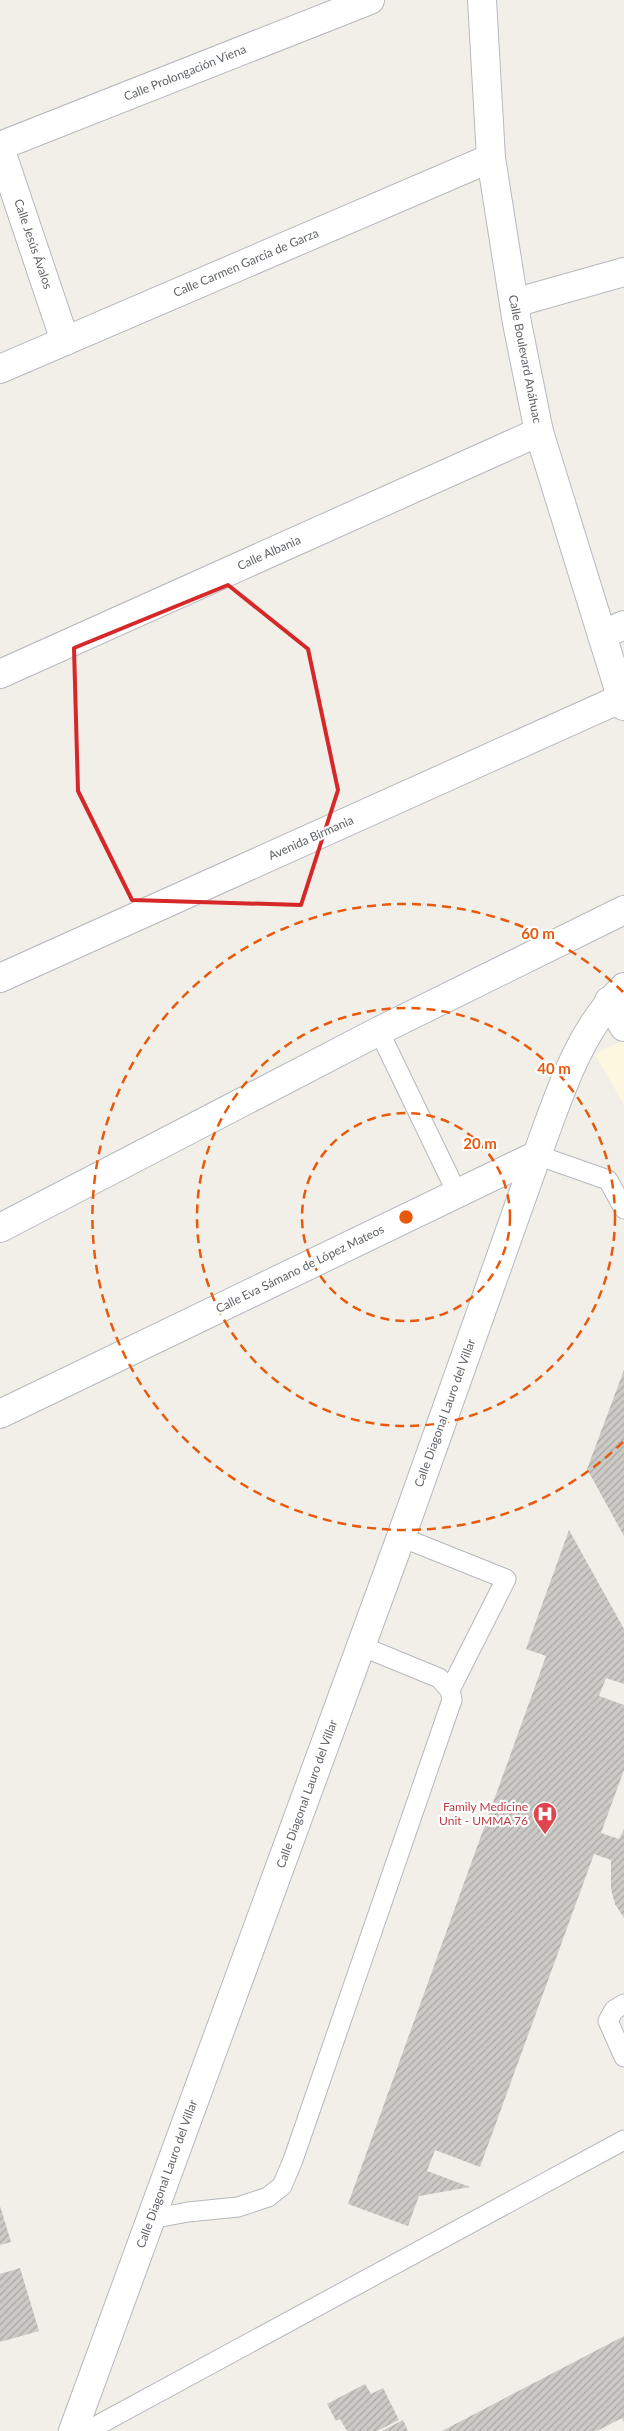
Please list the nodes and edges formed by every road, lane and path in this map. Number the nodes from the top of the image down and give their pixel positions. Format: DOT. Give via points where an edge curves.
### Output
graph roads {
  1 [pos="370,0"];
  2 [pos="482,0"];
  3 [pos="0,147"];
  4 [pos="491,158"];
  5 [pos="624,272"];
  6 [pos="514,303"];
  7 [pos="65,341"];
  8 [pos="0,369"];
  9 [pos="539,432"];
  10 [pos="613,630"];
  11 [pos="0,674"];
  12 [pos="623,702"];
  13 [pos="624,910"];
  14 [pos="0,978"];
  15 [pos="617,994"];
  16 [pos="624,1027"];
  17 [pos="379,1031"];
  18 [pos="537,1155"];
  19 [pos="457,1193"];
  20 [pos="624,1209"];
  21 [pos="0,1228"];
  22 [pos="0,1414"];
  23 [pos="401,1537"];
  24 [pos="361,1646"];
  25 [pos="450,1690"];
  26 [pos="624,2004"];
  27 [pos="624,2057"];
  28 [pos="624,2140"];
  29 [pos="151,2219"];
  30 [pos="73,2431"];
  31 [pos="87,2431"];
  1 -- 3 [label="street, Calle Prolongación Viena"];
  2 -- 4 [label="street, Calle Boulevard Anáhuac"];
  3 -- 7 [label="street, Calle Jesús Ávalos"];
  4 -- 6 [label="street, Calle Boulevard Anáhuac"];
  4 -- 7 [label="street, Calle Carmen García de Garza"];
  5 -- 6 [label="street"];
  6 -- 9 [label="street, Calle Boulevard Anáhuac"];
  7 -- 8 [label="street, Calle Carmen García de Garza"];
  9 -- 10 [label="street, Calle Boulevard Anáhuac"];
  9 -- 11 [label="street, Calle Albania"];
  10 -- 12 [label="street, Calle Boulevard Anáhuac"];
  12 -- 14 [label="street, Avenida Birmania"];
  13 -- 17 [label="street"];
  15 -- 16 [label="street"];
  15 -- 18 [label="street" via="572,1060"];
  17 -- 19 [label="lane"];
  17 -- 21 [label="street"];
  18 -- 19 [label="street, Calle Eva Sámano de López Mateos"];
  18 -- 20 [label="lane" via="608,1180"];
  18 -- 23 [label="street, Calle Diagonal Lauro del Villar"];
  19 -- 22 [label="street, Calle Eva Sámano de López Mateos"];
  23 -- 24 [label="street, Calle Diagonal Lauro del Villar"];
  23 -- 25 [label="lane" via="506,1579"];
  24 -- 25 [label="lane" via="439,1678"];
  24 -- 29 [label="street, Calle Diagonal Lauro del Villar"];
  25 -- 29 [label="lane" via="452,1700 449,1709 282,2186 268,2197 238,2206"];
  26 -- 27 [label="lane" via="614,2010 608,2021"];
  28 -- 31 [label="lane"];
  29 -- 30 [label="street, Calle Diagonal Lauro del Villar"];
}
